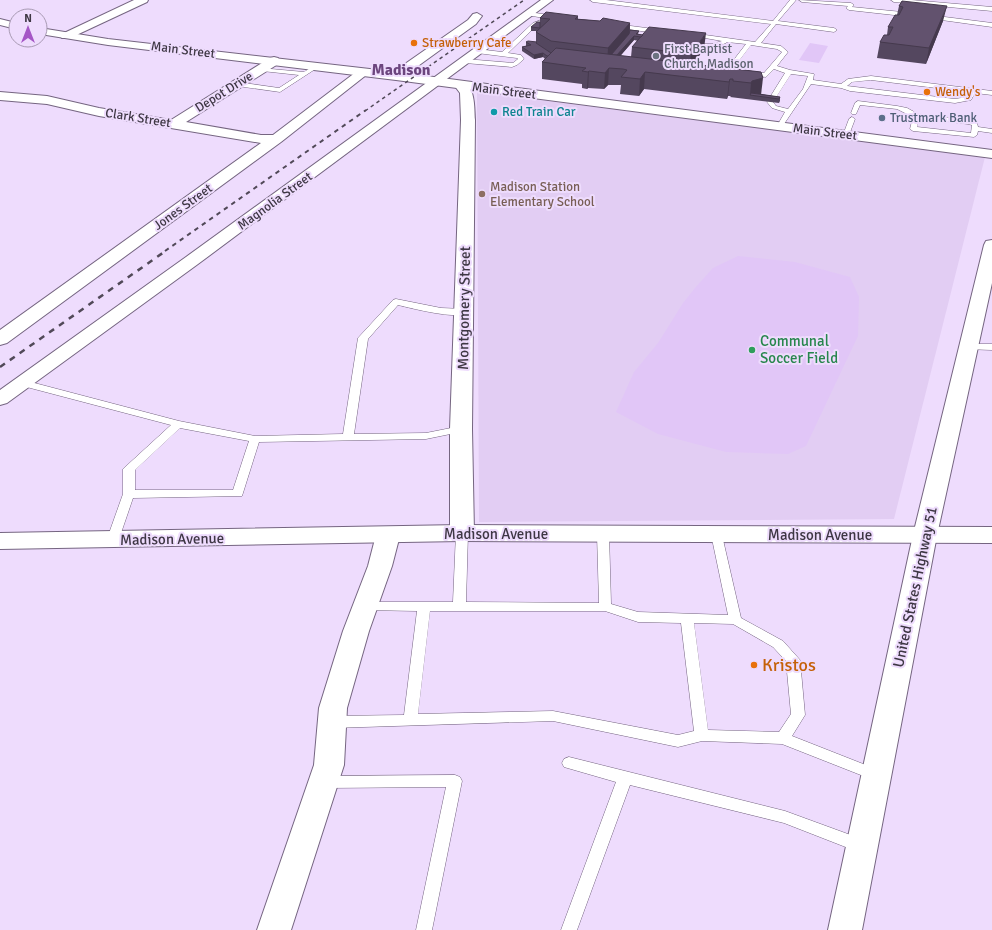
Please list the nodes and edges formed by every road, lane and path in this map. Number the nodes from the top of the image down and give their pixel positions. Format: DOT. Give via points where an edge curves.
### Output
graph roads {
  1 [pos="143,0"];
  2 [pos="548,0"];
  3 [pos="593,0"];
  4 [pos="793,0"];
  5 [pos="802,0"];
  6 [pos="894,0"];
  7 [pos="934,0"];
  8 [pos="992,5"];
  9 [pos="992,9"];
  10 [pos="528,14"];
  11 [pos="477,16"];
  12 [pos="918,16"];
  13 [pos="926,17"];
  14 [pos="774,23"];
  15 [pos="992,25"];
  16 [pos="608,26"];
  17 [pos="834,30"];
  18 [pos="48,33"];
  19 [pos="684,35"];
  20 [pos="66,36"];
  21 [pos="666,38"];
  22 [pos="727,40"];
  23 [pos="750,43"];
  24 [pos="757,44"];
  25 [pos="696,45"];
  26 [pos="477,51"];
  27 [pos="503,54"];
  28 [pos="274,61"];
  29 [pos="464,61"];
  30 [pos="317,66"];
  31 [pos="773,67"];
  32 [pos="262,69"];
  33 [pos="364,72"];
  34 [pos="789,72"];
  35 [pos="305,74"];
  36 [pos="396,76"];
  37 [pos="437,82"];
  38 [pos="810,82"];
  39 [pos="237,84"];
  40 [pos="460,85"];
  41 [pos="842,86"];
  42 [pos="973,91"];
  43 [pos="992,93"];
  44 [pos="0,96"];
  45 [pos="789,112"];
  46 [pos="916,116"];
  47 [pos="174,124"];
  48 [pos="780,126"];
  49 [pos="913,129"];
  50 [pos="974,129"];
  51 [pos="992,131"];
  52 [pos="846,135"];
  53 [pos="276,139"];
  54 [pos="909,143"];
  55 [pos="992,154"];
  56 [pos="992,248"];
  57 [pos="464,312"];
  58 [pos="0,339"];
  59 [pos="980,347"];
  60 [pos="22,383"];
  61 [pos="0,399"];
  62 [pos="178,424"];
  63 [pos="461,429"];
  64 [pos="348,438"];
  65 [pos="255,439"];
  66 [pos="129,494"];
  67 [pos="462,533"];
  68 [pos="603,534"];
  69 [pos="717,534"];
  70 [pos="388,535"];
  71 [pos="925,535"];
  72 [pos="992,536"];
  73 [pos="113,539"];
  74 [pos="0,541"];
  75 [pos="365,606"];
  76 [pos="424,606"];
  77 [pos="459,606"];
  78 [pos="605,607"];
  79 [pos="687,619"];
  80 [pos="735,620"];
  81 [pos="410,720"];
  82 [pos="331,722"];
  83 [pos="702,734"];
  84 [pos="783,738"];
  85 [pos="569,763"];
  86 [pos="876,776"];
  87 [pos="625,778"];
  88 [pos="323,782"];
  89 [pos="862,846"];
  90 [pos="274,930"];
  91 [pos="424,930"];
  92 [pos="569,930"];
  93 [pos="845,930"];
  1 -- 20 [label="street"];
  2 -- 10 [label="street, Magnolia Street"];
  3 -- 14 [label="lane"];
  4 -- 14 [label="lane"];
  5 -- 12 [label="lane"];
  6 -- 9 [label="lane"];
  7 -- 8 [label="lane"];
  10 -- 26 [label="street, Magnolia Street"];
  10 -- 27 [label="lane" via="557,20 535,24"];
  11 -- 36 [label="street"];
  13 -- 15 [label="lane"];
  14 -- 17 [label="lane"];
  14 -- 24 [label="lane"];
  16 -- 21 [label="lane" via="669,33"];
  18 -- 20 [label="street, Main Street"];
  19 -- 22 [label="lane"];
  20 -- 28 [label="street, Main Street"];
  22 -- 23 [label="lane"];
  22 -- 25 [label="lane" via="719,45"];
  23 -- 24 [label="lane"];
  23 -- 31 [label="lane" via="728,71 766,75"];
  24 -- 31 [label="lane" via="779,47 785,52"];
  26 -- 27 [label="lane"];
  26 -- 29 [label="street, Magnolia Street"];
  27 -- 29 [label="lane" via="518,56 521,59 512,66"];
  28 -- 30 [label="street, Main Street"];
  28 -- 32 [label="street, Depot Drive"];
  29 -- 37 [label="street, Magnolia Street"];
  30 -- 33 [label="street, Main Street"];
  30 -- 35 [label="lane"];
  31 -- 34 [label="lane"];
  32 -- 35 [label="lane"];
  32 -- 39 [label="street, Depot Drive"];
  33 -- 36 [label="street, Main Street"];
  33 -- 53 [label="street, Jones Street"];
  34 -- 38 [label="lane" via="812,75"];
  34 -- 45 [label="lane" via="771,101 774,107"];
  35 -- 39 [label="lane" via="280,90"];
  36 -- 37 [label="street, Main Street"];
  37 -- 40 [label="street, Main Street"];
  37 -- 60 [label="street, Magnolia Street"];
  38 -- 41 [label="lane"];
  38 -- 45 [label="lane"];
  39 -- 47 [label="street, Depot Drive"];
  40 -- 48 [label="street, Main Street"];
  40 -- 57 [label="street, Montgomery Street" via="466,93 468,120"];
  41 -- 42 [label="lane" via="850,80 867,78"];
  41 -- 42 [label="lane" via="955,101 969,99"];
  42 -- 43 [label="lane"];
  44 -- 47 [label="street, Clark Street" via="47,100"];
  45 -- 48 [label="lane"];
  46 -- 49 [label="lane"];
  46 -- 50 [label="lane" via="969,122 975,124"];
  46 -- 52 [label="lane" via="912,111 904,109 858,103"];
  47 -- 53 [label="street, Clark Street" via="261,139"];
  48 -- 52 [label="street, Main Street"];
  49 -- 50 [label="lane" via="974,135"];
  49 -- 54 [label="lane"];
  50 -- 51 [label="lane"];
  52 -- 54 [label="street, Main Street"];
  53 -- 58 [label="street, Jones Street"];
  54 -- 55 [label="street, Main Street"];
  56 -- 59 [label="street, United States Highway 51"];
  57 -- 63 [label="street, Montgomery Street"];
  57 -- 64 [label="lane" via="441,311 396,302 363,338"];
  59 -- 71 [label="street, United States Highway 51"];
  60 -- 61 [label="street, Magnolia Street"];
  60 -- 62 [label="lane"];
  62 -- 65 [label="lane"];
  62 -- 66 [label="lane" via="129,469"];
  63 -- 64 [label="lane" via="426,436"];
  63 -- 67 [label="street, Montgomery Street"];
  64 -- 65 [label="lane"];
  65 -- 66 [label="lane" via="238,494"];
  66 -- 73 [label="lane"];
  67 -- 68 [label="street, Madison Avenue"];
  67 -- 70 [label="street, Madison Avenue"];
  67 -- 77 [label="lane"];
  68 -- 69 [label="street, Madison Avenue"];
  68 -- 78 [label="lane"];
  69 -- 71 [label="street, Madison Avenue"];
  69 -- 80 [label="lane"];
  70 -- 73 [label="street, Madison Avenue"];
  70 -- 75 [label="street"];
  71 -- 72 [label="street, Madison Avenue"];
  71 -- 86 [label="street, United States Highway 51"];
  73 -- 74 [label="street, Madison Avenue"];
  75 -- 76 [label="lane"];
  75 -- 82 [label="street" via="335,701"];
  76 -- 77 [label="lane"];
  76 -- 81 [label="lane"];
  77 -- 78 [label="lane"];
  78 -- 79 [label="lane" via="638,618"];
  79 -- 80 [label="lane"];
  79 -- 83 [label="lane"];
  80 -- 84 [label="lane" via="778,644 793,660 798,715"];
  81 -- 82 [label="lane"];
  81 -- 83 [label="lane" via="553,716 678,741"];
  82 -- 88 [label="street" via="328,765"];
  83 -- 84 [label="lane"];
  84 -- 86 [label="lane"];
  85 -- 87 [label="lane"];
  86 -- 89 [label="street, United States Highway 51"];
  87 -- 89 [label="lane" via="785,817"];
  87 -- 92 [label="lane"];
  88 -- 90 [label="street"];
  88 -- 91 [label="lane" via="455,781"];
  89 -- 93 [label="street, United States Highway 51"];
}
